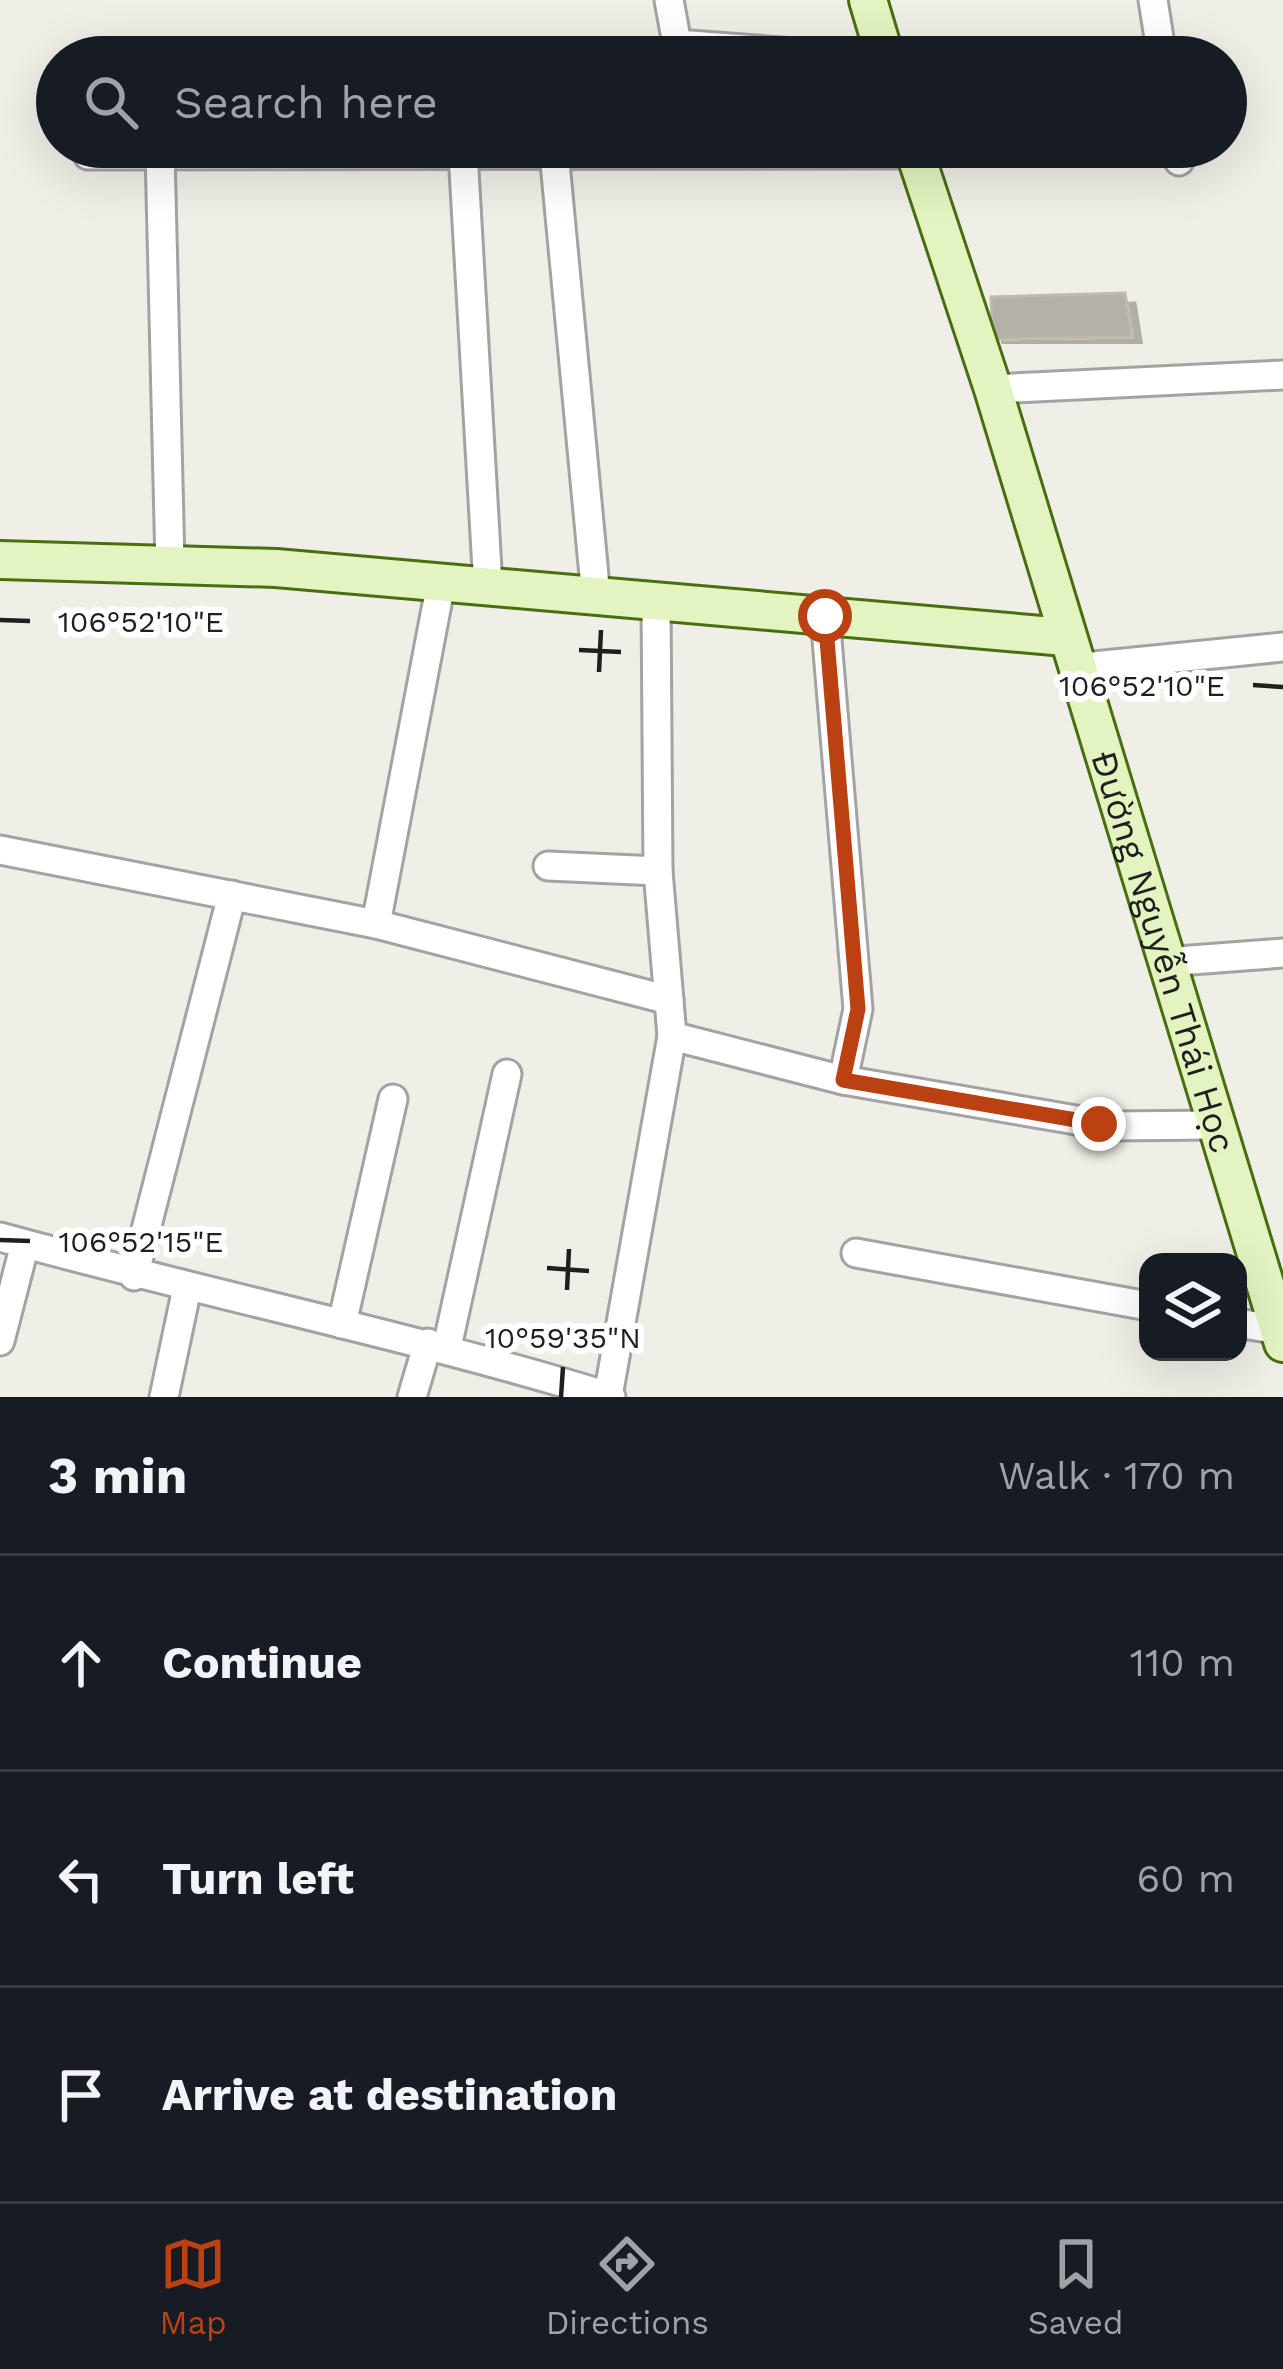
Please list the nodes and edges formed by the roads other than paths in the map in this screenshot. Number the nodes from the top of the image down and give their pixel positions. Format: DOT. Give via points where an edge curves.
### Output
graph roads {
  1 [pos="669,0"];
  2 [pos="868,0"];
  3 [pos="1153,0"];
  4 [pos="676,36"];
  5 [pos="879,36"];
  6 [pos="1159,36"];
  7 [pos="160,168"];
  8 [pos="465,168"];
  9 [pos="556,168"];
  10 [pos="921,168"];
  11 [pos="1283,375"];
  12 [pos="993,388"];
  13 [pos="0,560"];
  14 [pos="170,565"];
  15 [pos="441,583"];
  16 [pos="488,587"];
  17 [pos="596,597"];
  18 [pos="656,601"];
  19 [pos="825,616"];
  20 [pos="1283,647"];
  21 [pos="1070,653"];
  22 [pos="0,850"];
  23 [pos="548,866"];
  24 [pos="658,871"];
  25 [pos="232,895"];
  26 [pos="376,924"];
  27 [pos="1283,953"];
  28 [pos="1165,962"];
  29 [pos="669,1000"];
  30 [pos="672,1036"];
  31 [pos="507,1074"];
  32 [pos="843,1080"];
  33 [pos="393,1099"];
  34 [pos="1215,1125"];
  35 [pos="13,1241"];
  36 [pos="856,1253"];
  37 [pos="134,1276"];
  38 [pos="187,1288"];
  39 [pos="1139,1304"];
  40 [pos="343,1324"];
  41 [pos="1247,1324"];
  42 [pos="1280,1328"];
  43 [pos="0,1341"];
  44 [pos="437,1345"];
  45 [pos="610,1396"];
  46 [pos="164,1397"];
  47 [pos="412,1397"];
  1 -- 4 [label="street"];
  2 -- 5 [label="street"];
  3 -- 6 [label="street"];
  7 -- 14 [label="street"];
  8 -- 16 [label="street"];
  9 -- 17 [label="street"];
  10 -- 12 [label="street, Đường Nguyễn Thái Học"];
  11 -- 12 [label="street"];
  12 -- 21 [label="street, Đường Nguyễn Thái Học"];
  13 -- 14 [label="street"];
  14 -- 15 [label="street"];
  15 -- 16 [label="street"];
  15 -- 26 [label="street"];
  16 -- 17 [label="street"];
  17 -- 18 [label="street"];
  18 -- 19 [label="street"];
  18 -- 24 [label="street"];
  19 -- 21 [label="street"];
  19 -- 32 [label="street" via="858,1009"];
  20 -- 21 [label="street"];
  21 -- 28 [label="street, Đường Nguyễn Thái Học"];
  22 -- 25 [label="street"];
  23 -- 24 [label="street"];
  24 -- 29 [label="street"];
  25 -- 26 [label="street"];
  25 -- 37 [label="street"];
  26 -- 29 [label="street"];
  27 -- 28 [label="street"];
  28 -- 34 [label="street, Đường Nguyễn Thái Học"];
  29 -- 30 [label="street"];
  30 -- 32 [label="street"];
  30 -- 45 [label="street"];
  31 -- 44 [label="street"];
  32 -- 34 [label="street" via="1099,1124"];
  33 -- 40 [label="street"];
  34 -- 42 [label="street, Đường Nguyễn Thái Học"];
  35 -- 37 [label="street"];
  35 -- 43 [label="street"];
  36 -- 39 [label="street"];
  37 -- 38 [label="street"];
  38 -- 40 [label="street"];
  38 -- 46 [label="street"];
  40 -- 44 [label="street"];
  41 -- 42 [label="street"];
  44 -- 45 [label="street"];
  44 -- 47 [label="street"];
}
